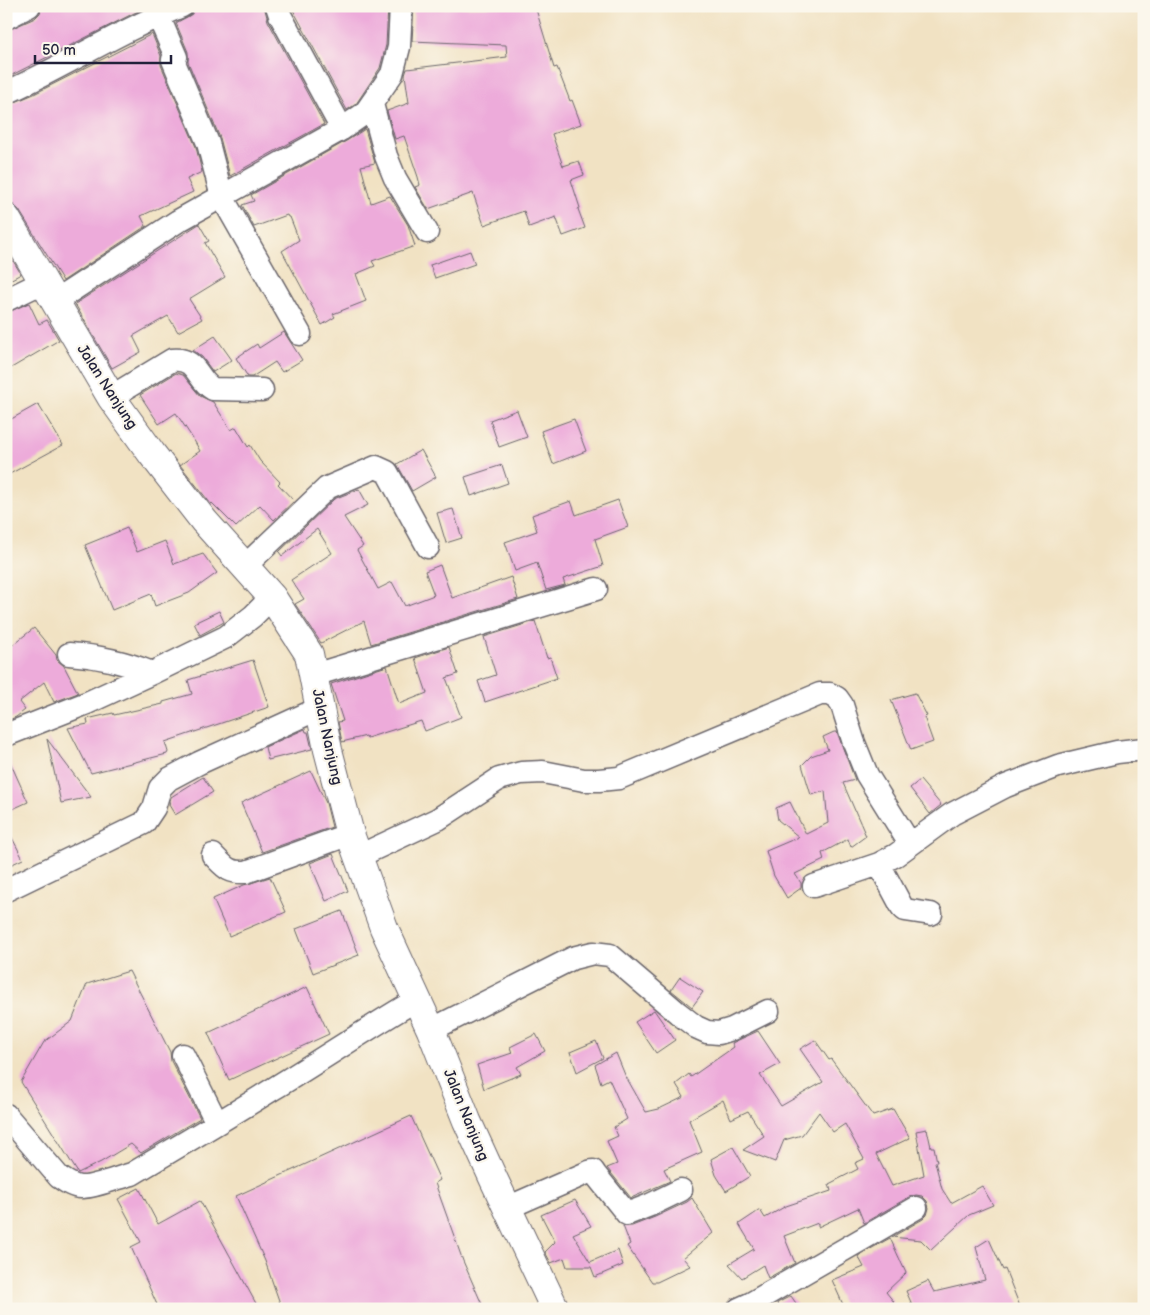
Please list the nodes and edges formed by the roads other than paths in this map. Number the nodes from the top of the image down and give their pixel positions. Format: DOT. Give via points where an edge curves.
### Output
graph roads {
  1 [pos="29,6"];
  2 [pos="182,6"];
  3 [pos="277,6"];
  4 [pos="401,6"];
  5 [pos="158,16"];
  6 [pos="6,18"];
  7 [pos="6,93"];
  8 [pos="372,104"];
  9 [pos="342,129"];
  10 [pos="222,197"];
  11 [pos="6,218"];
  12 [pos="427,232"];
  13 [pos="49,292"];
  14 [pos="6,300"];
  15 [pos="300,334"];
  16 [pos="262,390"];
  17 [pos="111,398"];
  18 [pos="428,547"];
  19 [pos="244,567"];
  20 [pos="596,589"];
  21 [pos="272,597"];
  22 [pos="69,654"];
  23 [pos="152,674"];
  24 [pos="314,675"];
  25 [pos="320,708"];
  26 [pos="6,735"];
  27 [pos="1144,749"];
  28 [pos="910,844"];
  29 [pos="354,846"];
  30 [pos="213,854"];
  31 [pos="879,864"];
  32 [pos="814,886"];
  33 [pos="6,890"];
  34 [pos="931,914"];
  35 [pos="416,1000"];
  36 [pos="768,1011"];
  37 [pos="431,1030"];
  38 [pos="183,1055"];
  39 [pos="6,1115"];
  40 [pos="217,1123"];
  41 [pos="681,1190"];
  42 [pos="507,1208"];
  43 [pos="916,1208"];
  44 [pos="748,1307"];
  45 [pos="555,1309"];
  1 -- 6 [label="street"];
  2 -- 5 [label="street"];
  3 -- 9 [label="street"];
  4 -- 8 [label="street" via="399,47 392,74"];
  5 -- 7 [label="street"];
  5 -- 10 [label="street" via="208,143"];
  8 -- 9 [label="street"];
  8 -- 12 [label="street" via="392,173"];
  9 -- 10 [label="street"];
  10 -- 13 [label="street"];
  10 -- 15 [label="street"];
  11 -- 13 [label="main road, Jalan Nanjung"];
  13 -- 14 [label="street"];
  13 -- 17 [label="main road, Jalan Nanjung"];
  16 -- 17 [label="street" via="213,389 194,366 180,359 172,360"];
  17 -- 19 [label="main road, Jalan Nanjung" via="192,506"];
  18 -- 19 [label="street" via="387,472 376,467 327,488"];
  19 -- 21 [label="main road, Jalan Nanjung"];
  20 -- 24 [label="street"];
  21 -- 23 [label="street" via="226,637"];
  21 -- 24 [label="main road, Jalan Nanjung" via="309,654"];
  22 -- 23 [label="street" via="127,663"];
  23 -- 26 [label="street"];
  24 -- 25 [label="main road, Jalan Nanjung"];
  25 -- 29 [label="main road, Jalan Nanjung"];
  25 -- 33 [label="street" via="169,779 160,788 154,808 144,823"];
  27 -- 28 [label="street" via="1058,766 1006,786 952,814"];
  28 -- 29 [label="street" via="867,775 842,705 830,694 820,694 620,778 584,780 543,772 499,779 438,819"];
  28 -- 31 [label="street"];
  29 -- 30 [label="street" via="235,873 227,870"];
  29 -- 35 [label="main road, Jalan Nanjung" via="384,928"];
  31 -- 32 [label="street"];
  31 -- 34 [label="street" via="905,910"];
  35 -- 37 [label="main road, Jalan Nanjung"];
  35 -- 40 [label="street"];
  36 -- 37 [label="street" via="732,1029 707,1032 678,1013 610,955 593,953 573,958"];
  37 -- 42 [label="main road, Jalan Nanjung" via="467,1121"];
  38 -- 40 [label="street"];
  39 -- 40 [label="street" via="59,1177 81,1188 132,1174"];
  41 -- 42 [label="street" via="626,1214 596,1174 590,1172"];
  42 -- 45 [label="main road, Jalan Nanjung"];
  43 -- 44 [label="street"];
}
